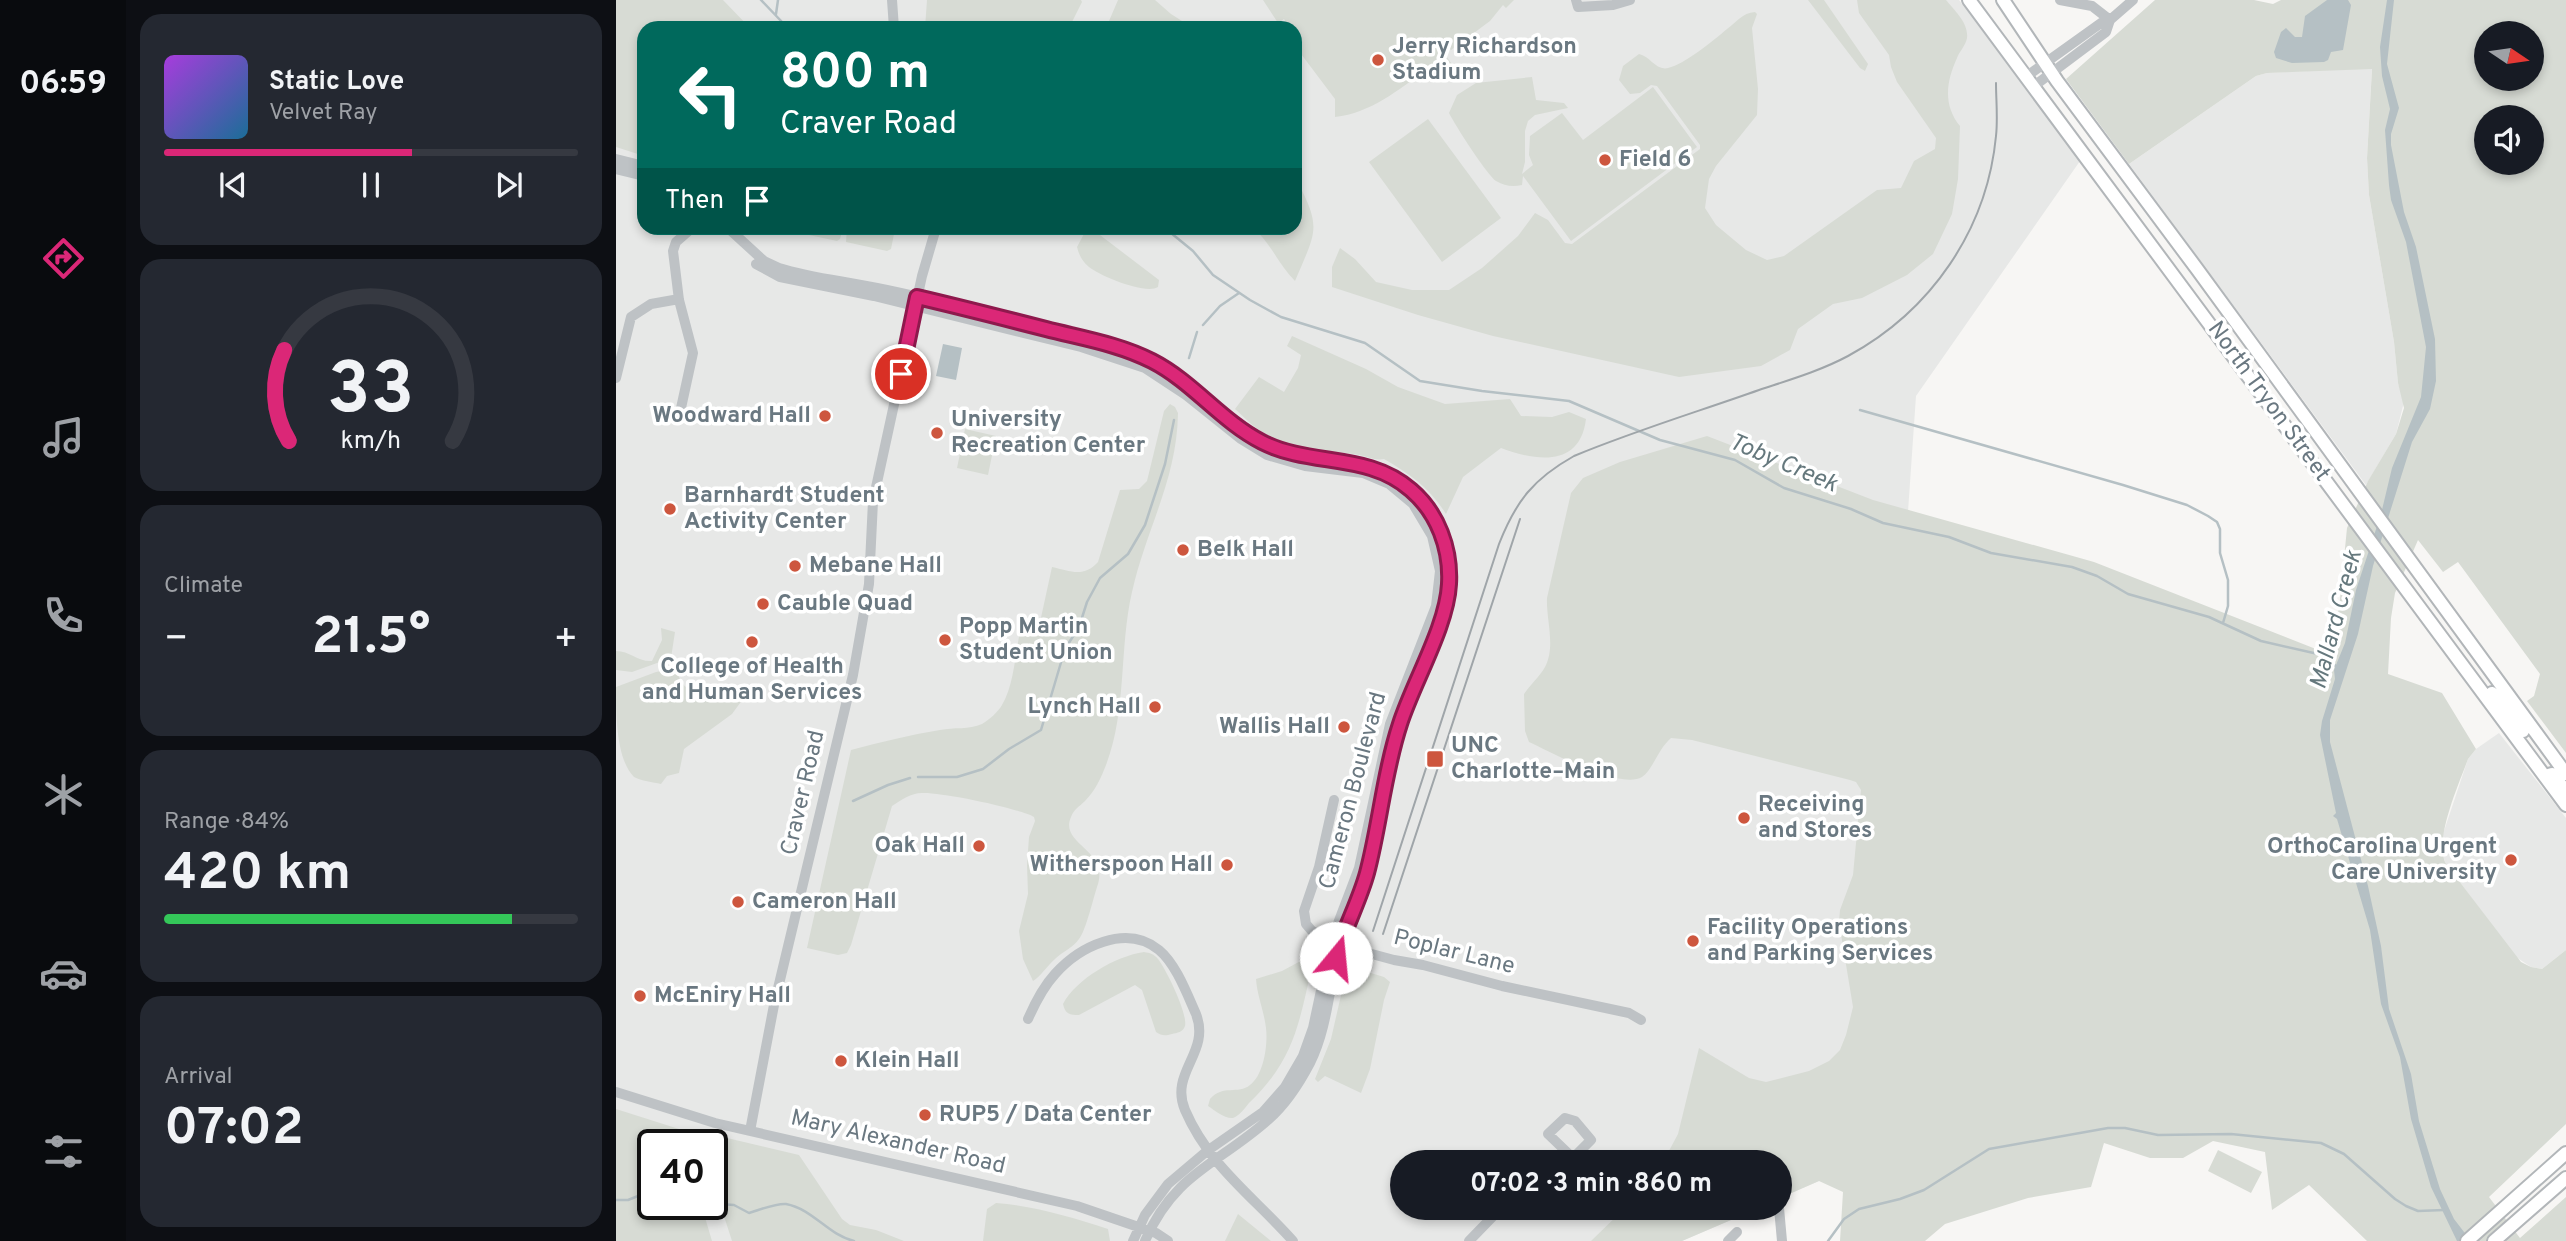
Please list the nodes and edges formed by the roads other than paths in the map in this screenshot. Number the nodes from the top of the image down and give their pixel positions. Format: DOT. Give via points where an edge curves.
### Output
graph roads {
  1 [pos="892,0"];
  2 [pos="1576,0"];
  3 [pos="1630,0"];
  4 [pos="1969,0"];
  5 [pos="2003,0"];
  6 [pos="2060,0"];
  7 [pos="2133,0"];
  8 [pos="2110,20"];
  9 [pos="894,21"];
  10 [pos="2048,68"];
  11 [pos="2031,81"];
  12 [pos="616,159"];
  13 [pos="637,164"];
  14 [pos="616,169"];
  15 [pos="637,174"];
  16 [pos="684,235"];
  17 [pos="728,235"];
  18 [pos="736,235"];
  19 [pos="934,235"];
  20 [pos="679,299"];
  21 [pos="916,302"];
  22 [pos="616,378"];
  23 [pos="681,408"];
  24 [pos="2444,640"];
  25 [pos="2549,751"];
  26 [pos="2566,774"];
  27 [pos="2544,776"];
  28 [pos="2566,790"];
  29 [pos="1334,800"];
  30 [pos="2566,805"];
  31 [pos="1336,942"];
  32 [pos="1028,1019"];
  33 [pos="1641,1020"];
  34 [pos="616,1092"];
  35 [pos="750,1131"];
  36 [pos="2566,1153"];
  37 [pos="1210,1154"];
  38 [pos="2566,1178"];
  39 [pos="1489,1220"];
  40 [pos="1780,1220"];
  41 [pos="1737,1232"];
  42 [pos="1144,1233"];
  43 [pos="1132,1241"];
  44 [pos="1168,1241"];
  45 [pos="1293,1241"];
  46 [pos="1469,1241"];
  47 [pos="1728,1241"];
  48 [pos="1782,1241"];
  49 [pos="2467,1241"];
  50 [pos="2494,1241"];
  1 -- 9 [label="street"];
  2 -- 3 [label="street" via="1578,8"];
  4 -- 11 [label="main road, North Tryon Street"];
  5 -- 10 [label="main road, North Tryon Street"];
  6 -- 8 [label="street" via="2092,6"];
  7 -- 8 [label="street"];
  8 -- 10 [label="street" via="2106,32"];
  10 -- 11 [label="street"];
  10 -- 25 [label="main road, North Tryon Street"];
  11 -- 24 [label="main road, North Tryon Street"];
  12 -- 13 [label="street"];
  14 -- 15 [label="street"];
  16 -- 20 [label="street" via="673,248"];
  17 -- 21 [label="street, Cameron Boulevard" via="775,275"];
  18 -- 21 [label="street, Cameron Boulevard" via="764,261 779,268"];
  19 -- 21 [label="street, Craver Road"];
  20 -- 22 [label="street" via="651,304 631,317"];
  20 -- 23 [label="street" via="693,352"];
  21 -- 31 [label="street, Cameron Boulevard" via="1120,358 1160,376 1267,455 1305,467 1363,473 1402,493 1416,508 1432,536 1440,584"];
  21 -- 35 [label="street, Craver Road" via="873,501 869,584 856,659 774,1005"];
  24 -- 25 [label="main road" via="2473,668 2540,753"];
  24 -- 27 [label="main road, North Tryon Street"];
  25 -- 26 [label="main road, North Tryon Street"];
  27 -- 28 [label="main road" via="2552,774"];
  27 -- 30 [label="main road, North Tryon Street"];
  29 -- 31 [label="street, Poplar Lane" via="1304,915 1308,928"];
  31 -- 33 [label="street, Poplar Lane" via="1478,981 1629,1013"];
  31 -- 37 [label="street, Cameron Boulevard" via="1317,1045 1300,1080 1272,1116"];
  32 -- 37 [label="street" via="1053,975 1084,950 1122,938 1155,947 1171,965 1198,1020 1198,1046 1180,1091 1186,1113"];
  34 -- 35 [label="street, Mary Alexander Road"];
  35 -- 42 [label="street, Mary Alexander Road" via="1052,1200"];
  36 -- 49 [label="main road"];
  37 -- 42 [label="street, Cameron Boulevard"];
  37 -- 45 [label="street"];
  38 -- 50 [label="main road"];
  39 -- 46 [label="street"];
  40 -- 48 [label="street"];
  41 -- 47 [label="street"];
  42 -- 43 [label="street, Cameron Boulevard"];
  42 -- 44 [label="street, Mary Alexander Road"];
}
